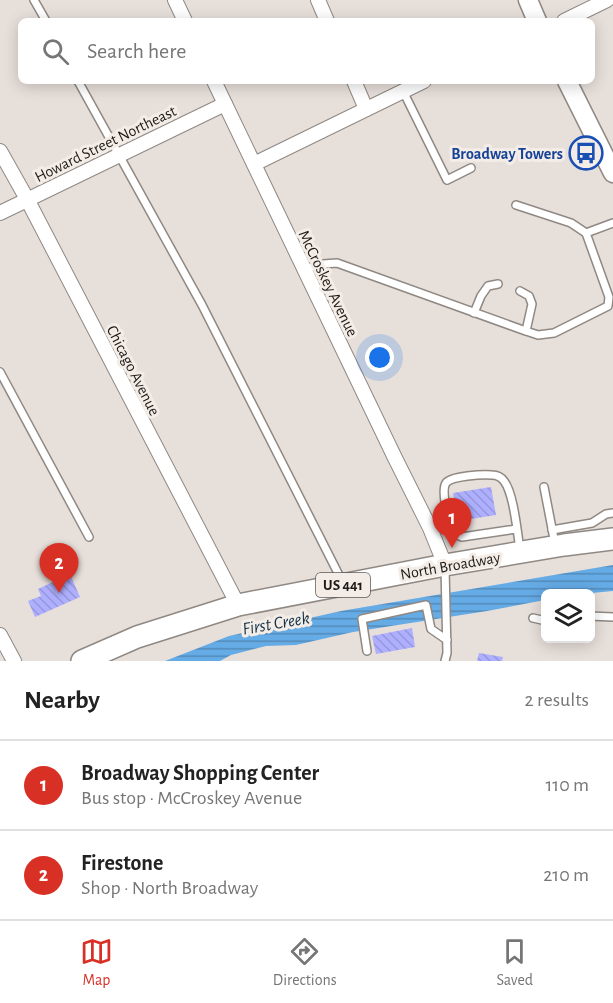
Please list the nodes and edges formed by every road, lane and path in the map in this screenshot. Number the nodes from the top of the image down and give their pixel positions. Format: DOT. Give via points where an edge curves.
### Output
graph roads {
  1 [pos="34,0"];
  2 [pos="175,0"];
  3 [pos="318,0"];
  4 [pos="528,0"];
  5 [pos="607,0"];
  6 [pos="43,18"];
  7 [pos="184,18"];
  8 [pos="326,18"];
  9 [pos="536,18"];
  10 [pos="570,18"];
  11 [pos="80,84"];
  12 [pos="215,84"];
  13 [pos="355,84"];
  14 [pos="418,84"];
  15 [pos="568,84"];
  16 [pos="403,91"];
  17 [pos="225,104"];
  18 [pos="366,109"];
  19 [pos="0,151"];
  20 [pos="119,155"];
  21 [pos="254,164"];
  22 [pos="471,168"];
  23 [pos="613,173"];
  24 [pos="27,199"];
  25 [pos="516,205"];
  26 [pos="0,213"];
  27 [pos="613,223"];
  28 [pos="586,233"];
  29 [pos="304,269"];
  30 [pos="498,284"];
  31 [pos="520,291"];
  32 [pos="474,313"];
  33 [pos="526,331"];
  34 [pos="0,372"];
  35 [pos="544,487"];
  36 [pos="613,513"];
  37 [pos="448,519"];
  38 [pos="430,528"];
  39 [pos="516,529"];
  40 [pos="89,537"];
  41 [pos="554,538"];
  42 [pos="613,539"];
  43 [pos="521,553"];
  44 [pos="445,565"];
  45 [pos="344,585"];
  46 [pos="238,605"];
  47 [pos="595,616"];
  48 [pos="613,617"];
  49 [pos="533,618"];
  50 [pos="541,620"];
  51 [pos="0,635"];
  52 [pos="447,640"];
  53 [pos="367,651"];
  54 [pos="14,661"];
  55 [pos="82,661"];
  56 [pos="446,661"];
  1 -- 6 [label="lane"];
  2 -- 7 [label="street"];
  3 -- 8 [label="street"];
  4 -- 9 [label="street"];
  5 -- 10 [label="street"];
  11 -- 20 [label="lane"];
  12 -- 17 [label="street, McCroskey Avenue"];
  13 -- 18 [label="street"];
  14 -- 16 [label="street"];
  15 -- 23 [label="street"];
  16 -- 18 [label="street"];
  16 -- 22 [label="lane" via="447,180"];
  17 -- 20 [label="street, Howard Street Northeast"];
  17 -- 21 [label="street, McCroskey Avenue"];
  18 -- 21 [label="street"];
  19 -- 24 [label="street, Chicago Avenue"];
  20 -- 24 [label="street, Howard Street Northeast"];
  20 -- 45 [label="lane" via="202,305"];
  21 -- 29 [label="street, McCroskey Avenue"];
  24 -- 26 [label="street, Howard Street Northeast"];
  24 -- 46 [label="street, Chicago Avenue"];
  25 -- 28 [label="lane" via="571,223"];
  27 -- 28 [label="lane"];
  28 -- 33 [label="lane" via="609,297 608,306 554,333"];
  29 -- 32 [label="lane" via="337,263"];
  29 -- 38 [label="street, McCroskey Avenue"];
  30 -- 32 [label="lane" via="488,286"];
  31 -- 33 [label="lane" via="529,296 532,304"];
  32 -- 33 [label="lane"];
  34 -- 40 [label="lane"];
  35 -- 41 [label="lane"];
  36 -- 41 [label="lane"];
  37 -- 38 [label="lane"];
  37 -- 39 [label="lane" via="452,533 462,537"];
  37 -- 39 [label="lane" via="446,483 452,478 498,476 510,492"];
  38 -- 44 [label="street, McCroskey Avenue"];
  39 -- 43 [label="lane"];
  41 -- 42 [label="main road, North Broadway / US 441"];
  41 -- 43 [label="main road, North Broadway / US 441"];
  43 -- 44 [label="main road, North Broadway / US 441"];
  44 -- 45 [label="main road, North Broadway / US 441"];
  44 -- 52 [label="lane"];
  45 -- 46 [label="main road, North Broadway / US 441"];
  46 -- 55 [label="main road, North Broadway / US 441" via="137,637"];
  47 -- 48 [label="lane"];
  49 -- 50 [label="lane"];
  51 -- 54 [label="street"];
  52 -- 53 [label="lane" via="431,629 426,605 362,619"];
  52 -- 56 [label="lane"];
}
